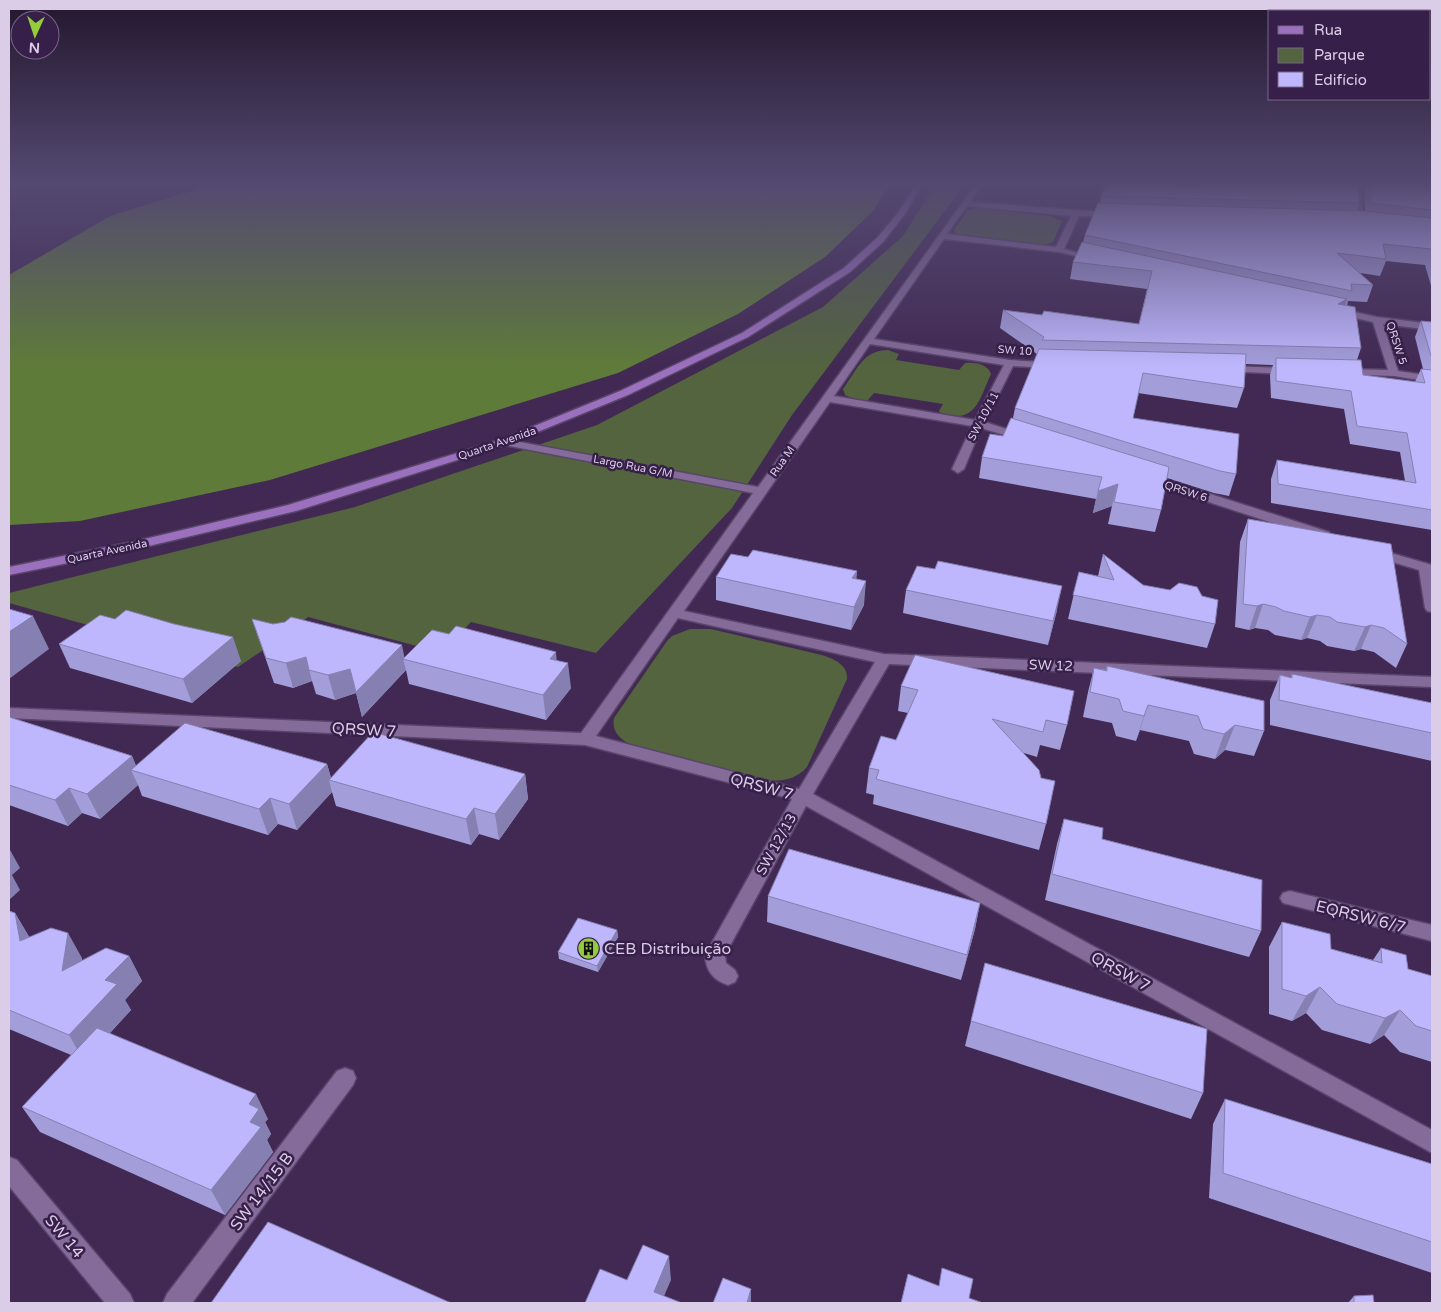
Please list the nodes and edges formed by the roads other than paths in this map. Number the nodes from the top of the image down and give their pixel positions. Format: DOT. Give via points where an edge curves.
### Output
graph roads {
  1 [pos="874,245"];
  2 [pos="935,245"];
  3 [pos="1019,245"];
  4 [pos="1061,245"];
  5 [pos="1059,250"];
  6 [pos="1107,261"];
  7 [pos="1328,310"];
  8 [pos="1377,320"];
  9 [pos="1432,327"];
  10 [pos="868,341"];
  11 [pos="1010,364"];
  12 [pos="1060,365"];
  13 [pos="1219,369"];
  14 [pos="1299,371"];
  15 [pos="1329,372"];
  16 [pos="1394,373"];
  17 [pos="1432,379"];
  18 [pos="827,398"];
  19 [pos="979,424"];
  20 [pos="504,442"];
  21 [pos="1036,442"];
  22 [pos="958,468"];
  23 [pos="1131,473"];
  24 [pos="762,491"];
  25 [pos="1340,540"];
  26 [pos="1359,547"];
  27 [pos="1429,569"];
  28 [pos="9,571"];
  29 [pos="1432,608"];
  30 [pos="675,612"];
  31 [pos="884,659"];
  32 [pos="1432,682"];
  33 [pos="9,713"];
  34 [pos="585,739"];
  35 [pos="803,796"];
  36 [pos="1290,898"];
  37 [pos="1432,933"];
  38 [pos="728,976"];
  39 [pos="345,1078"];
  40 [pos="1432,1142"];
  41 [pos="9,1168"];
  42 [pos="121,1303"];
  43 [pos="176,1303"];
  1 -- 20 [label="main road, Quarta Avenida" via="847,270 745,335 624,393"];
  2 -- 10 [label="street, Rua M"];
  3 -- 5 [label="street"];
  4 -- 5 [label="street"];
  5 -- 6 [label="street"];
  7 -- 8 [label="street, QRSW 5"];
  8 -- 9 [label="street, QRSW 5"];
  8 -- 16 [label="street, QRSW 5"];
  10 -- 11 [label="street, SW 10"];
  10 -- 18 [label="street, Rua M"];
  11 -- 12 [label="street, SW 10"];
  11 -- 19 [label="street, SW 10/11"];
  13 -- 14 [label="street"];
  15 -- 16 [label="street"];
  16 -- 17 [label="street"];
  18 -- 19 [label="street"];
  18 -- 24 [label="street, Rua M"];
  19 -- 21 [label="street"];
  19 -- 22 [label="street, SW 10/11"];
  20 -- 24 [label="street, Largo Rua G/M"];
  20 -- 28 [label="main road, Quarta Avenida" via="292,508"];
  23 -- 25 [label="street, QRSW 6"];
  24 -- 30 [label="street, Rua M"];
  26 -- 27 [label="street"];
  27 -- 29 [label="street"];
  30 -- 31 [label="street, SW 12"];
  30 -- 34 [label="street, Rua M"];
  31 -- 32 [label="street, SW 12"];
  31 -- 35 [label="street, SW 12/13"];
  33 -- 34 [label="street, QRSW 7"];
  34 -- 35 [label="street, QRSW 7"];
  35 -- 38 [label="street, SW 12/13" via="715,956 719,972"];
  35 -- 40 [label="street, QRSW 7"];
  36 -- 37 [label="street, EQRSW 6/7"];
  39 -- 43 [label="street, SW 14/15 B"];
  41 -- 42 [label="street, SW 14"];
}
